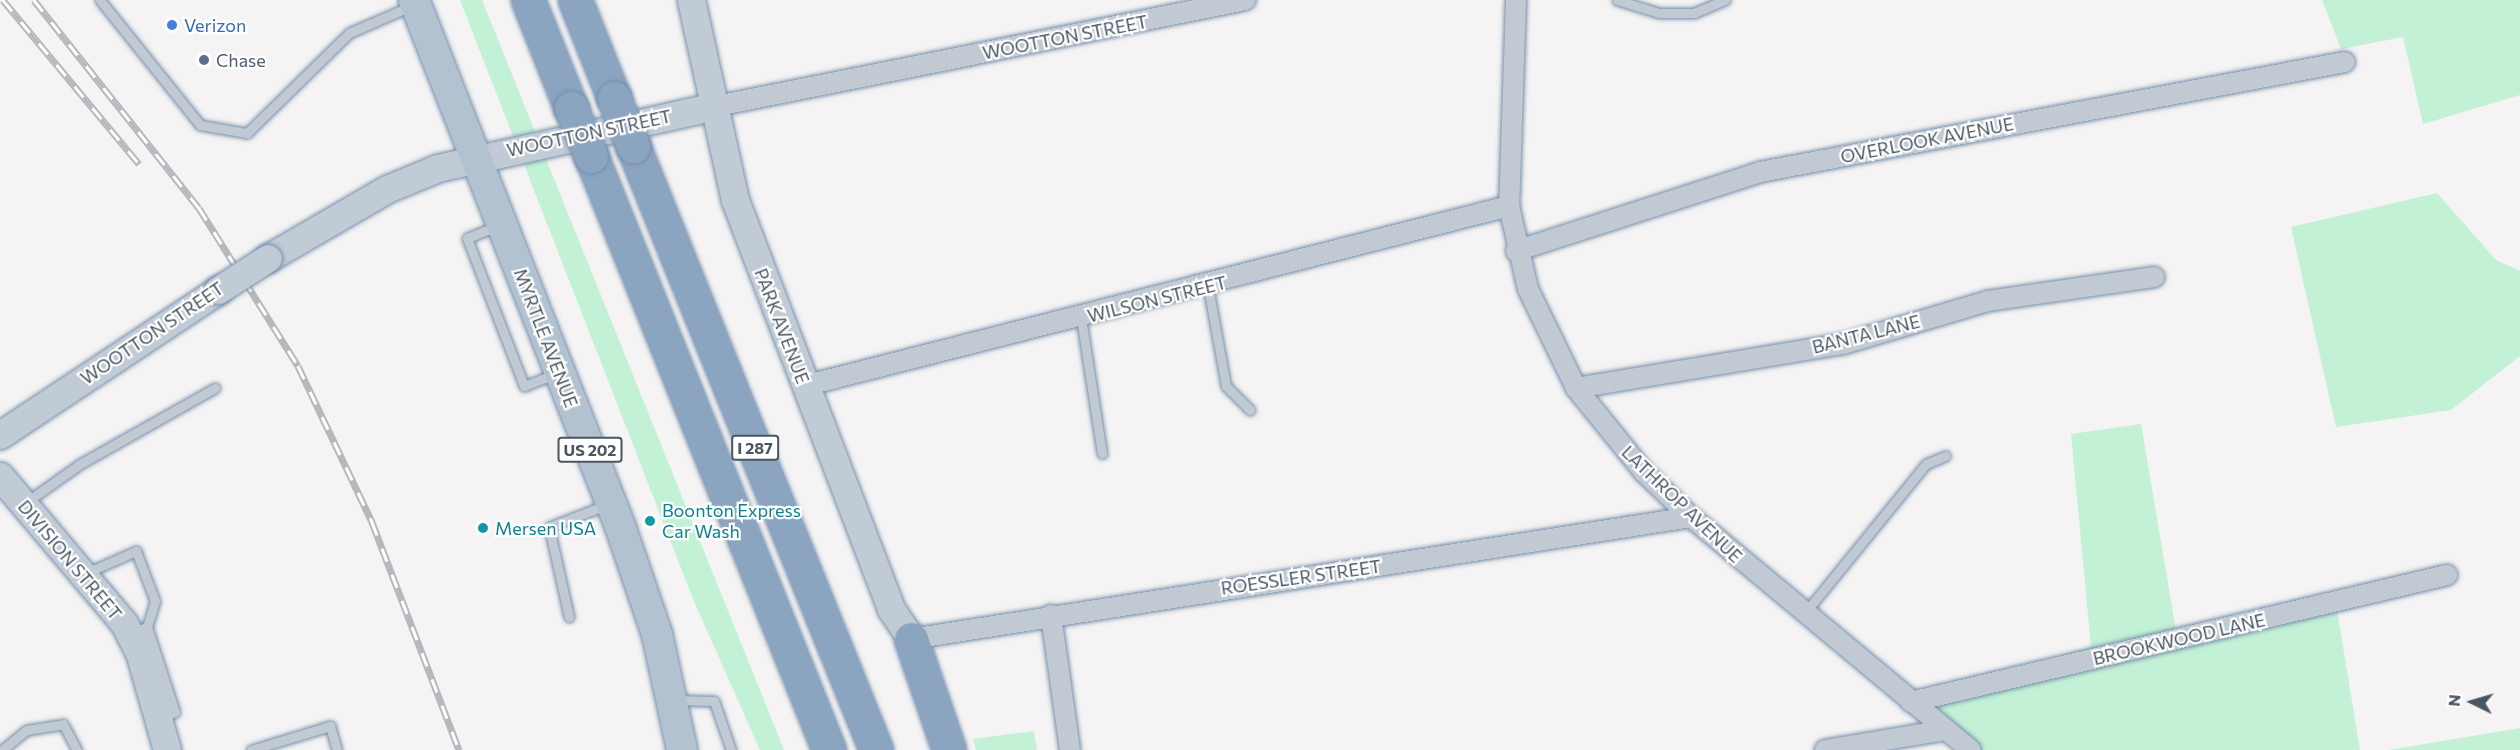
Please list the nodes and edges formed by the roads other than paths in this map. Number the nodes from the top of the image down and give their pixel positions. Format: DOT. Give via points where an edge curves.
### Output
graph roads {
  1 [pos="100,0"];
  2 [pos="528,0"];
  3 [pos="575,0"];
  4 [pos="691,0"];
  5 [pos="1245,0"];
  6 [pos="1516,0"];
  7 [pos="1617,0"];
  8 [pos="1725,0"];
  9 [pos="415,2"];
  10 [pos="2345,62"];
  11 [pos="712,107"];
  12 [pos="475,157"];
  13 [pos="1509,207"];
  14 [pos="1516,251"];
  15 [pos="2154,277"];
  16 [pos="1208,287"];
  17 [pos="1081,318"];
  18 [pos="804,387"];
  19 [pos="215,388"];
  20 [pos="1576,388"];
  21 [pos="1250,410"];
  22 [pos="0,435"];
  23 [pos="1102,453"];
  24 [pos="1945,456"];
  25 [pos="0,477"];
  26 [pos="611,503"];
  27 [pos="23,504"];
  28 [pos="1691,517"];
  29 [pos="83,574"];
  30 [pos="2447,574"];
  31 [pos="1804,614"];
  32 [pos="1051,615"];
  33 [pos="569,617"];
  34 [pos="138,630"];
  35 [pos="912,639"];
  36 [pos="672,700"];
  37 [pos="1911,702"];
  38 [pos="1946,730"];
  39 [pos="2,750"];
  40 [pos="77,750"];
  41 [pos="167,750"];
  42 [pos="251,750"];
  43 [pos="337,750"];
  44 [pos="682,750"];
  45 [pos="731,750"];
  46 [pos="829,750"];
  47 [pos="876,750"];
  48 [pos="949,750"];
  49 [pos="1070,750"];
  50 [pos="1825,750"];
  51 [pos="1971,750"];
  1 -- 9 [label="lane" via="200,125 247,133 349,33"];
  2 -- 46 [label="highway, I 287, bridge"];
  3 -- 47 [label="highway, I 287, bridge"];
  4 -- 11 [label="street, PARK AVENUE"];
  5 -- 11 [label="street, WOOTTON STREET"];
  6 -- 13 [label="street, LATHROP AVENUE"];
  7 -- 8 [label="lane" via="1659,13 1694,13"];
  9 -- 12 [label="main road, MYRTLE AVENUE / US 202"];
  10 -- 14 [label="street, OVERLOOK AVENUE" via="1761,172"];
  11 -- 12 [label="street, WOOTTON STREET"];
  11 -- 18 [label="street, PARK AVENUE" via="735,200"];
  12 -- 22 [label="street, WOOTTON STREET, bridge" via="387,189 268,258"];
  12 -- 26 [label="main road, MYRTLE AVENUE / US 202"];
  13 -- 14 [label="street, LATHROP AVENUE"];
  13 -- 16 [label="street, WILSON STREET"];
  14 -- 20 [label="street, LATHROP AVENUE" via="1547,336"];
  15 -- 20 [label="street, BANTA LANE" via="1988,301 1843,344"];
  16 -- 17 [label="street, WILSON STREET"];
  16 -- 21 [label="lane" via="1227,386"];
  17 -- 18 [label="street, WILSON STREET"];
  17 -- 23 [label="lane"];
  18 -- 35 [label="street, PARK AVENUE" via="891,609"];
  19 -- 27 [label="lane" via="80,465"];
  20 -- 28 [label="street, LATHROP AVENUE" via="1644,472"];
  24 -- 31 [label="lane" via="1926,464"];
  25 -- 27 [label="street, DIVISION STREET"];
  26 -- 33 [label="lane" via="549,527"];
  26 -- 36 [label="main road, MYRTLE AVENUE / US 202" via="657,634"];
  27 -- 29 [label="street, DIVISION STREET"];
  28 -- 31 [label="street, LATHROP AVENUE"];
  28 -- 32 [label="street, ROESSLER STREET"];
  29 -- 34 [label="street, DIVISION STREET"];
  29 -- 34 [label="lane" via="136,551 155,601"];
  30 -- 37 [label="street, BROOKWOOD LANE"];
  31 -- 37 [label="street, LATHROP AVENUE"];
  32 -- 35 [label="street, ROESSLER STREET"];
  32 -- 49 [label="street"];
  34 -- 41 [label="street, DIVISION STREET"];
  35 -- 48 [label="highway"];
  36 -- 44 [label="main road, MYRTLE AVENUE / US 202"];
  36 -- 45 [label="lane" via="714,701"];
  37 -- 38 [label="street, LATHROP AVENUE"];
  38 -- 50 [label="street"];
  38 -- 51 [label="street, LATHROP AVENUE"];
  39 -- 40 [label="lane" via="27,730 63,724"];
  42 -- 43 [label="lane" via="330,726"];
}
